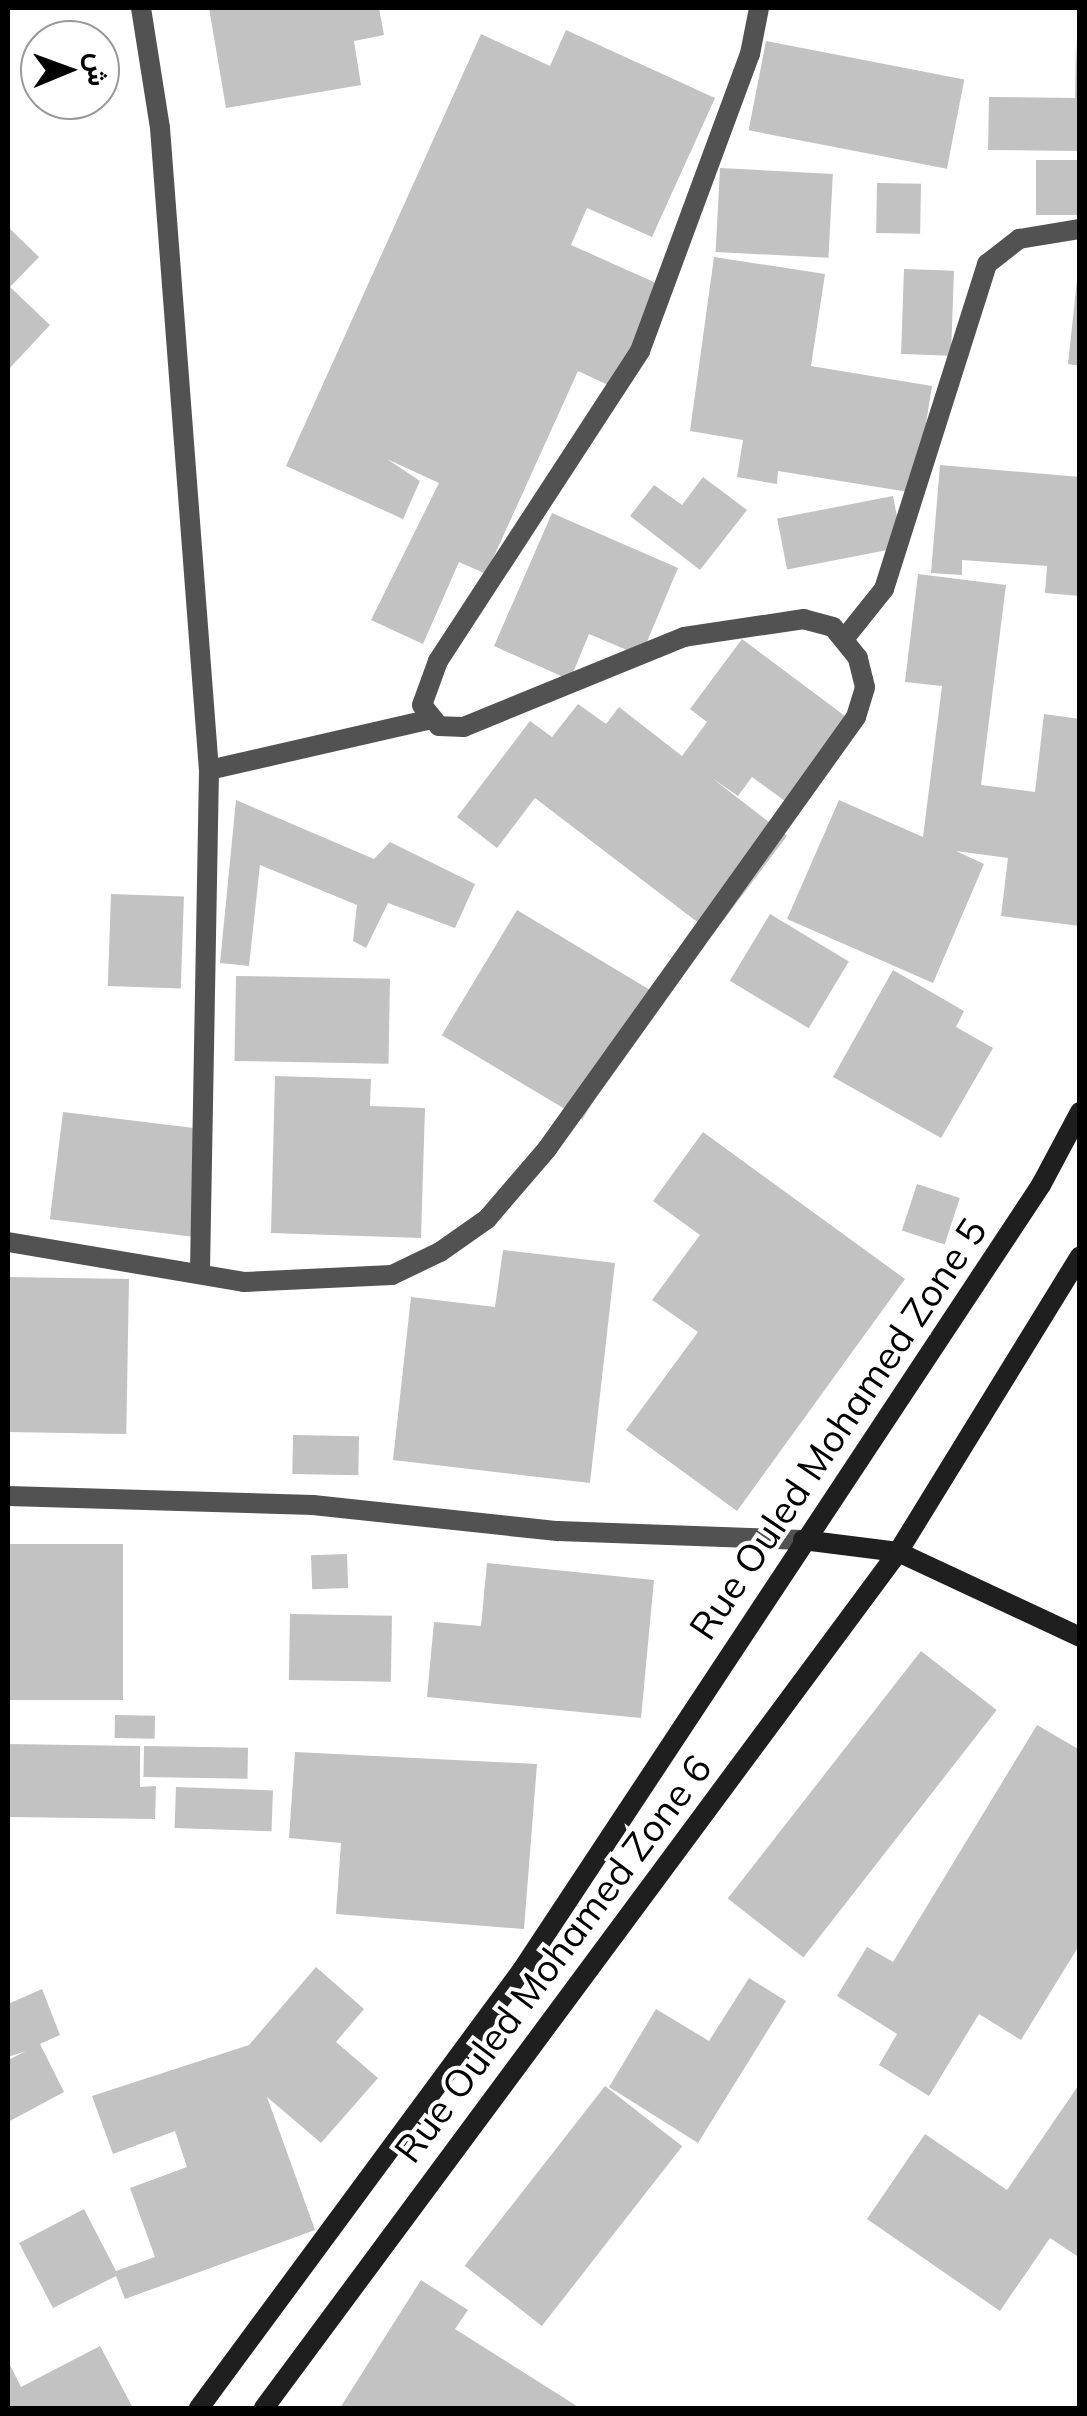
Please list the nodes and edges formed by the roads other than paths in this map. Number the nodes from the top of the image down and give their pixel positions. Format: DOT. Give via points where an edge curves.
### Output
graph roads {
  1 [pos="141,8"];
  2 [pos="759,8"];
  3 [pos="1080,230"];
  4 [pos="844,638"];
  5 [pos="428,720"];
  6 [pos="209,770"];
  7 [pos="1080,1112"];
  8 [pos="8,1242"];
  9 [pos="1080,1256"];
  10 [pos="200,1271"];
  11 [pos="8,1496"];
  12 [pos="804,1540"];
  13 [pos="898,1552"];
  14 [pos="1080,1637"];
  15 [pos="648,1781"];
  16 [pos="198,2408"];
  17 [pos="264,2408"];
  1 -- 6 [label="street" via="160,128"];
  2 -- 5 [label="street" via="750,54 640,350 438,661 422,704"];
  3 -- 4 [label="street" via="1019,239 986,264 884,588"];
  4 -- 5 [label="street" via="804,619 757,620 684,637 464,727"];
  4 -- 10 [label="street" via="865,687 856,716 488,1219 392,1275 244,1282"];
  5 -- 6 [label="street"];
  6 -- 10 [label="street"];
  7 -- 12 [label="street, Rue Ouled Mohamed Zone 5" via="1042,1185"];
  8 -- 10 [label="street"];
  9 -- 13 [label="street"];
  11 -- 12 [label="street" via="313,1505 575,1532"];
  12 -- 13 [label="street"];
  12 -- 15 [label="street, Rue Ouled Mohamed Zone 5"];
  13 -- 14 [label="street"];
  13 -- 17 [label="street, Rue Ouled Mohamed Zone 6"];
  15 -- 16 [label="street, Rue Ouled Mohamed Zone 6"];
}
